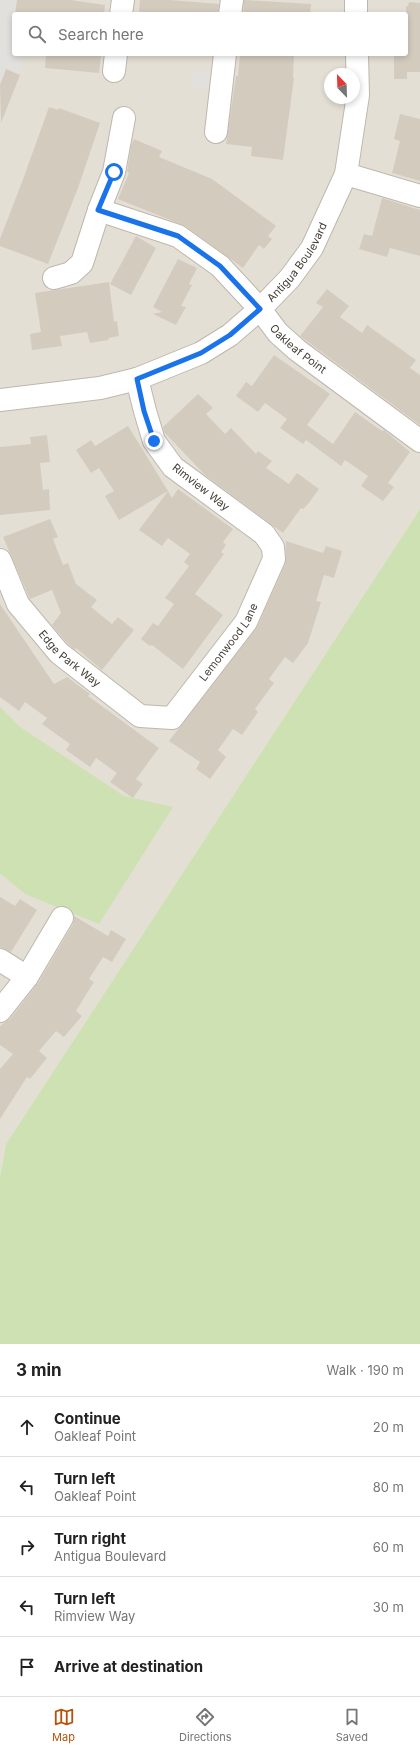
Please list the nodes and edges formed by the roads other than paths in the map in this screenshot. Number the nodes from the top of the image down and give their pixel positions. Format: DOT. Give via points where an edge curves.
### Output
graph roads {
  1 [pos="123,0"];
  2 [pos="232,0"];
  3 [pos="356,0"];
  4 [pos="121,12"];
  5 [pos="230,12"];
  6 [pos="356,12"];
  7 [pos="225,56"];
  8 [pos="357,56"];
  9 [pos="124,118"];
  10 [pos="216,132"];
  11 [pos="346,174"];
  12 [pos="413,193"];
  13 [pos="98,210"];
  14 [pos="54,278"];
  15 [pos="260,309"];
  16 [pos="137,379"];
  17 [pos="0,400"];
  18 [pos="420,441"];
  19 [pos="274,559"];
  20 [pos="0,560"];
  21 [pos="172,718"];
  22 [pos="62,918"];
  23 [pos="0,960"];
  24 [pos="27,977"];
  25 [pos="0,1011"];
  1 -- 4 [label="street"];
  2 -- 5 [label="street"];
  3 -- 6 [label="street"];
  7 -- 10 [label="street"];
  8 -- 11 [label="street, Antigua Boulevard" via="358,95"];
  9 -- 13 [label="street" via="114,172"];
  11 -- 12 [label="street"];
  11 -- 15 [label="street, Antigua Boulevard" via="312,248 290,278"];
  13 -- 14 [label="street" via="82,263 71,273"];
  13 -- 15 [label="street, Oakleaf Point" via="178,236 220,266"];
  15 -- 16 [label="street, Antigua Boulevard" via="230,335 201,353"];
  15 -- 18 [label="street, Oakleaf Point" via="278,333 297,350"];
  16 -- 17 [label="street, Antigua Boulevard" via="100,388"];
  16 -- 19 [label="street, Rimview Way" via="154,441 173,467 264,534 273,546"];
  19 -- 21 [label="street, Lemonwood Lane" via="246,622"];
  20 -- 21 [label="street, Edge Park Way" via="18,604 59,653 140,716"];
  22 -- 24 [label="street"];
  23 -- 24 [label="street"];
  24 -- 25 [label="street"];
}
